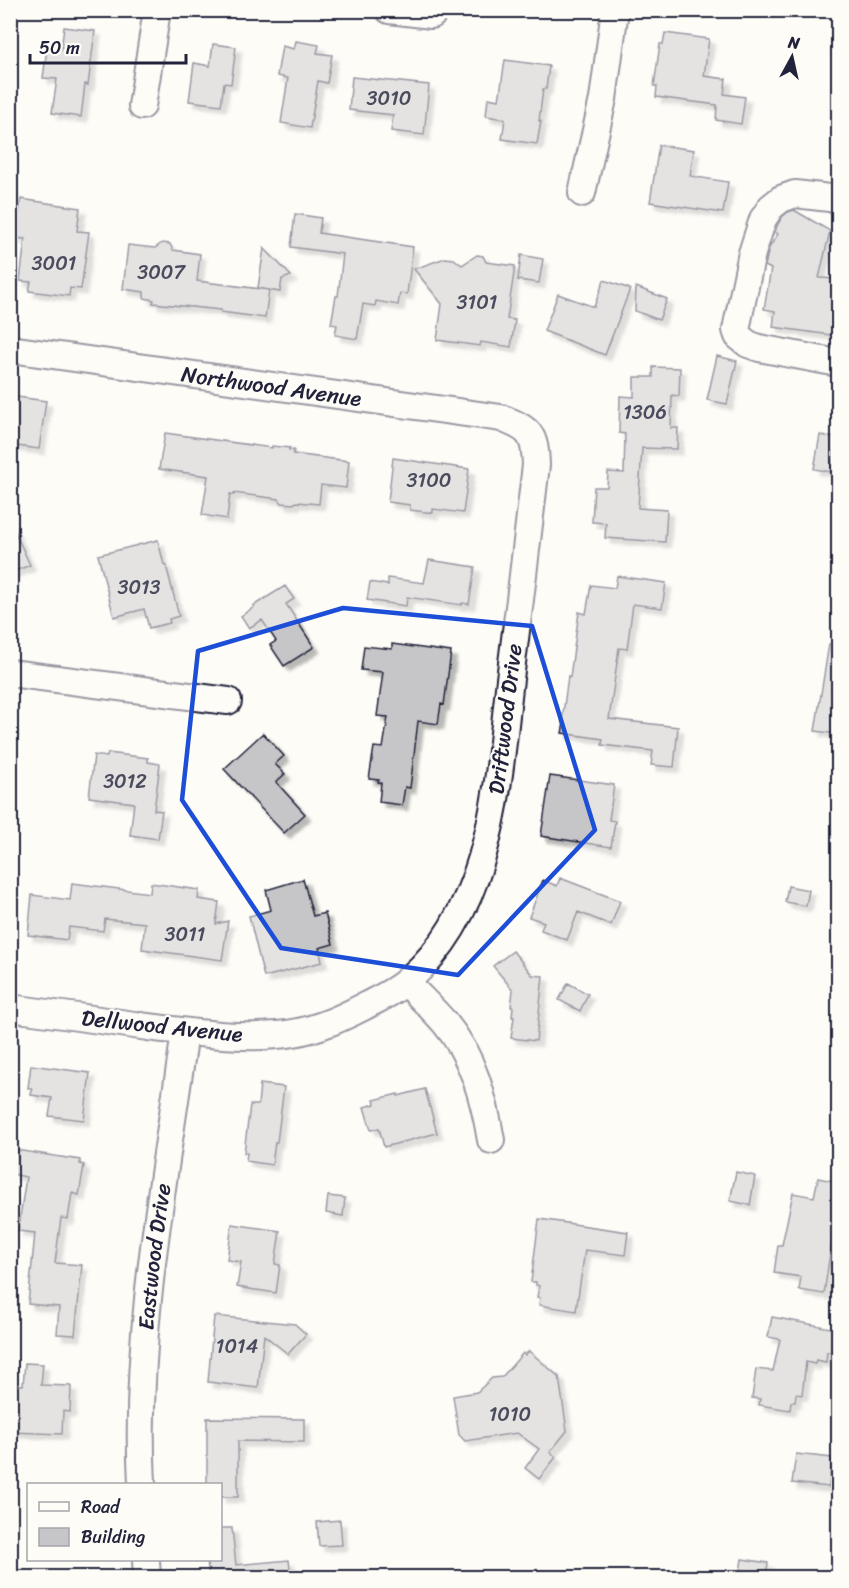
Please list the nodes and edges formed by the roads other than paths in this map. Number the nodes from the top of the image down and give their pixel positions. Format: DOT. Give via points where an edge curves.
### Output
graph roads {
  1 [pos="157,10"];
  2 [pos="389,10"];
  3 [pos="615,10"];
  4 [pos="432,15"];
  5 [pos="142,106"];
  6 [pos="582,193"];
  7 [pos="838,198"];
  8 [pos="10,349"];
  9 [pos="838,363"];
  10 [pos="530,433"];
  11 [pos="10,673"];
  12 [pos="228,701"];
  13 [pos="406,982"];
  14 [pos="10,1008"];
  15 [pos="185,1032"];
  16 [pos="491,1140"];
  17 [pos="142,1483"];
  18 [pos="146,1561"];
  19 [pos="147,1578"];
  1 -- 5 [label="street"];
  2 -- 4 [label="street"];
  3 -- 6 [label="street" via="603,99"];
  7 -- 9 [label="street" via="795,194 771,207 752,253 736,330 748,344 759,348"];
  8 -- 10 [label="street, Northwood Avenue" via="501,418"];
  10 -- 13 [label="street, Driftwood Drive" via="536,465 502,746 486,844 457,919 424,966"];
  11 -- 12 [label="street"];
  13 -- 15 [label="street, Dellwood Avenue" via="335,1021 306,1030 231,1037"];
  13 -- 16 [label="street" via="446,1025 465,1054 481,1093"];
  14 -- 15 [label="street, Dellwood Avenue"];
  15 -- 17 [label="street, Eastwood Drive" via="149,1284 140,1396"];
  18 -- 19 [label="street"];
}
